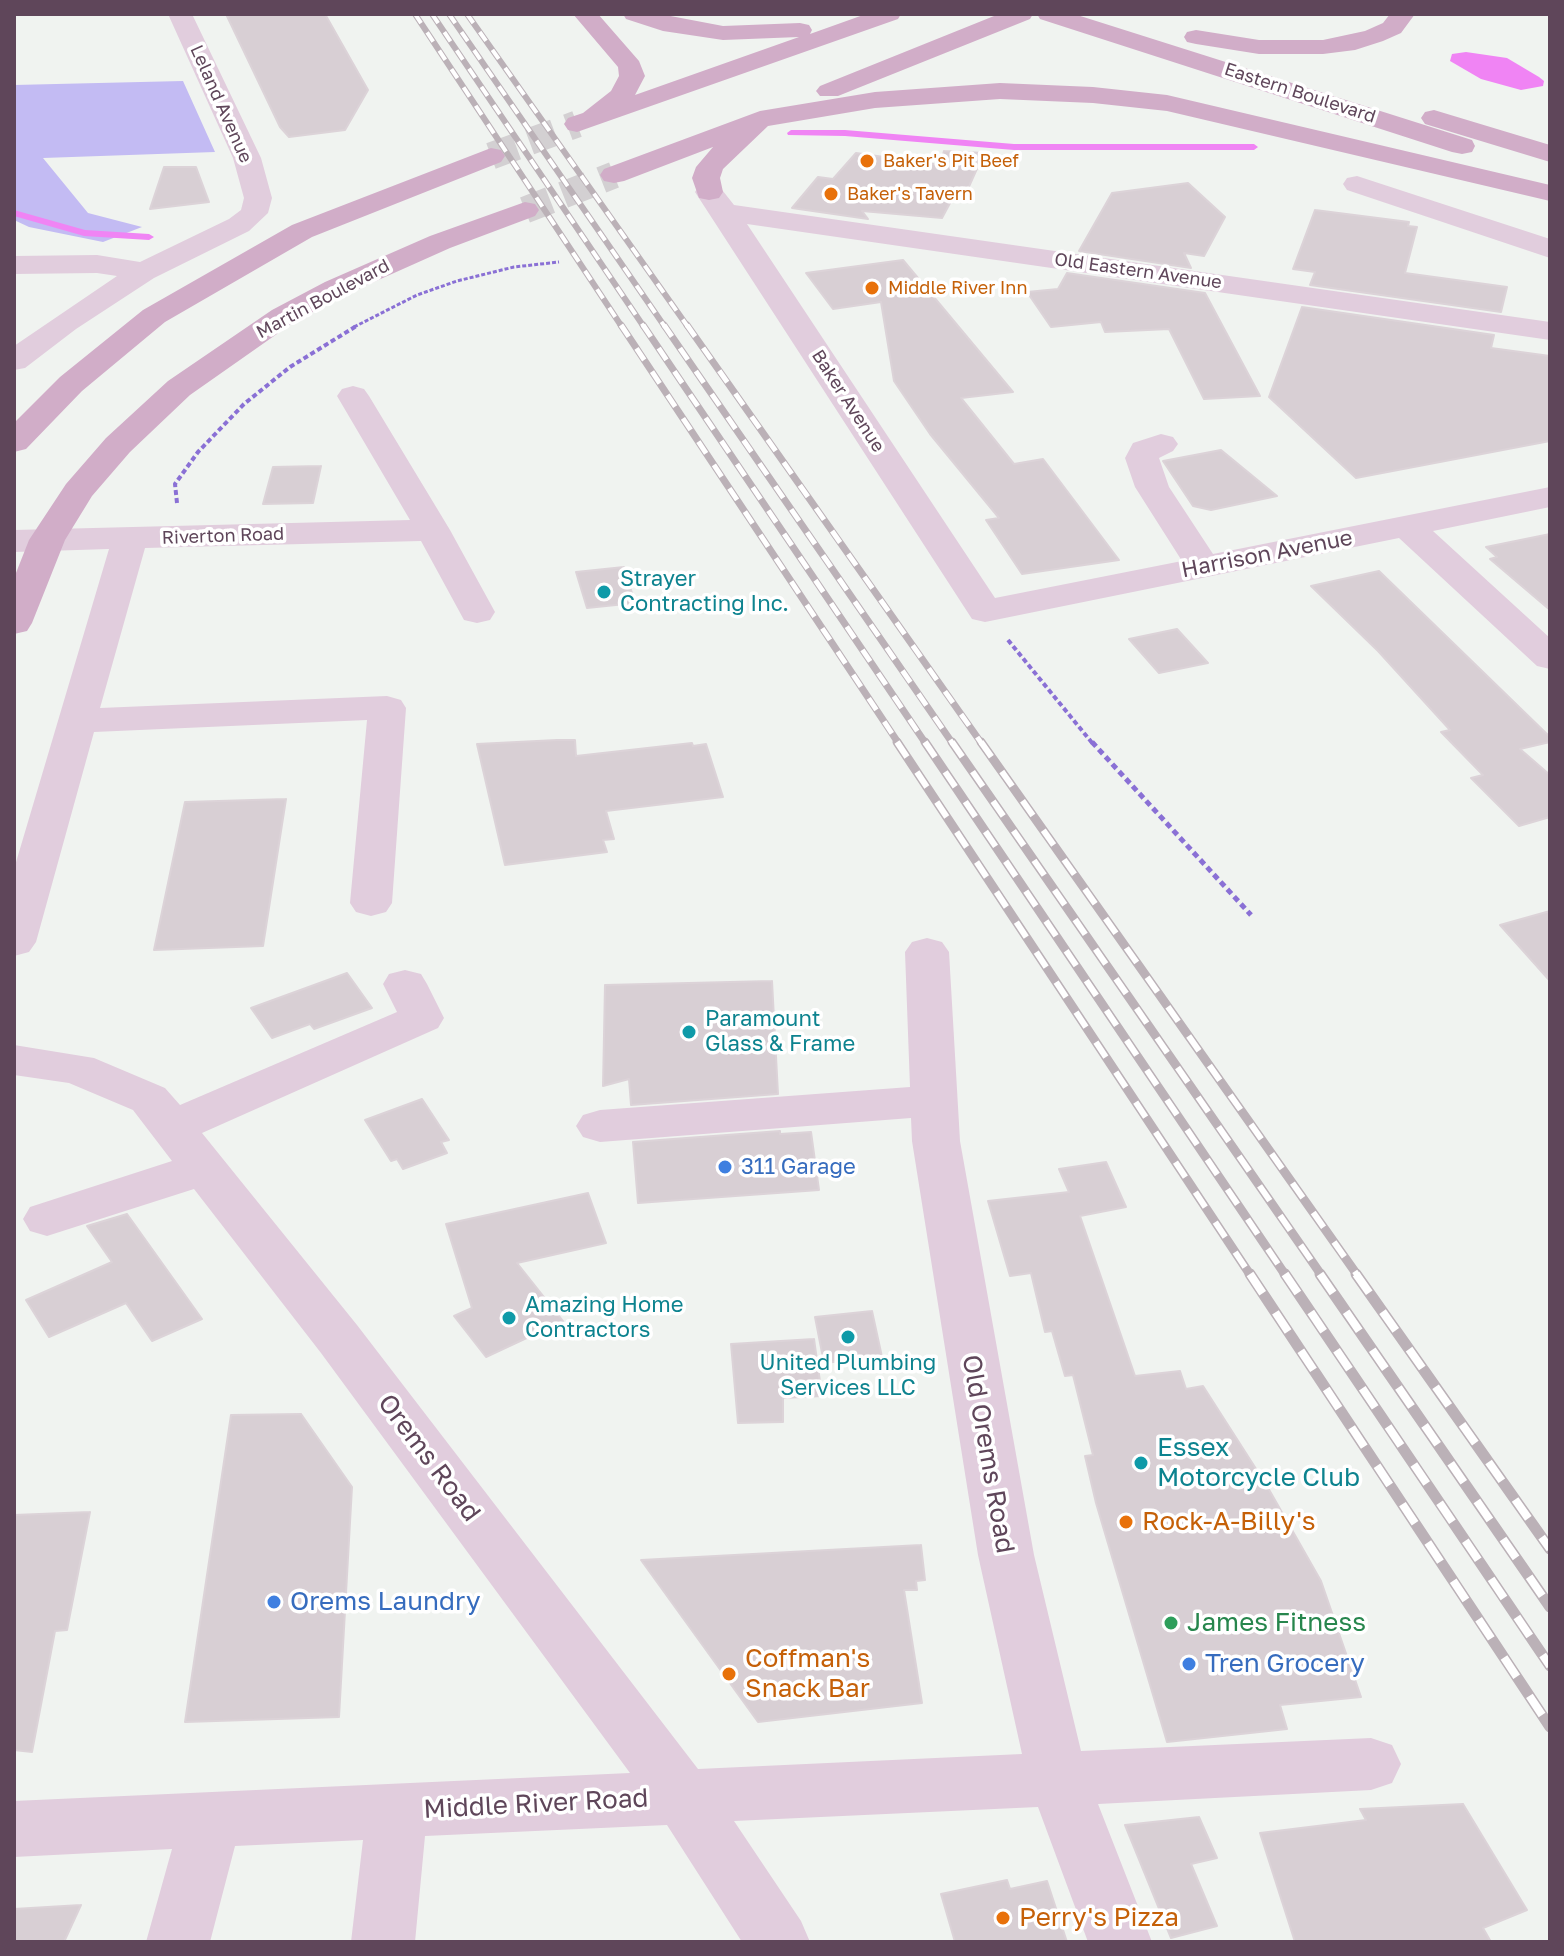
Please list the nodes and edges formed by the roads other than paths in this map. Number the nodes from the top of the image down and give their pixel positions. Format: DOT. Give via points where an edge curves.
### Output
graph roads {
  1 [pos="180,14"];
  2 [pos="585,14"];
  3 [pos="635,14"];
  4 [pos="877,14"];
  5 [pos="889,14"];
  6 [pos="1021,14"];
  7 [pos="1104,14"];
  8 [pos="1403,14"];
  9 [pos="1058,17"];
  10 [pos="1154,30"];
  11 [pos="760,119"];
  12 [pos="1550,154"];
  13 [pos="491,156"];
  14 [pos="1550,175"];
  15 [pos="1357,184"];
  16 [pos="1550,193"];
  17 [pos="717,202"];
  18 [pos="525,210"];
  19 [pos="1550,249"];
  20 [pos="14,265"];
  21 [pos="144,272"];
  22 [pos="1550,331"];
  23 [pos="14,361"];
  24 [pos="353,396"];
  25 [pos="14,442"];
  26 [pos="1161,444"];
  27 [pos="1550,497"];
  28 [pos="1407,526"];
  29 [pos="433,530"];
  30 [pos="148,538"];
  31 [pos="31,540"];
  32 [pos="1204,567"];
  33 [pos="985,611"];
  34 [pos="477,612"];
  35 [pos="14,623"];
  36 [pos="1550,658"];
  37 [pos="77,721"];
  38 [pos="371,903"];
  39 [pos="14,942"];
  40 [pos="927,952"];
  41 [pos="405,984"];
  42 [pos="14,1060"];
  43 [pos="932,1101"];
  44 [pos="600,1126"];
  45 [pos="173,1127"];
  46 [pos="206,1168"];
  47 [pos="47,1219"];
  48 [pos="1371,1764"];
  49 [pos="1058,1779"];
  50 [pos="683,1797"];
  51 [pos="397,1811"];
  52 [pos="211,1820"];
  53 [pos="14,1829"];
  54 [pos="178,1942"];
  55 [pos="383,1942"];
  56 [pos="778,1942"];
  57 [pos="1120,1942"];
  1 -- 21 [label="street, Leland Avenue" via="247,158 257,206 239,225"];
  2 -- 5 [label="main road" via="630,66 632,76 620,97 580,123"];
  3 -- 4 [label="main road" via="695,30 753,34"];
  6 -- 11 [label="main road"];
  7 -- 10 [label="main road, Eastern Boulevard"];
  8 -- 10 [label="main road" via="1392,28 1374,36 1323,47 1259,47"];
  9 -- 14 [label="main road, Eastern Boulevard"];
  10 -- 12 [label="main road, Eastern Boulevard"];
  11 -- 16 [label="main road" via="954,92 1093,95 1203,111"];
  11 -- 17 [label="main road" via="710,167 706,178"];
  11 -- 17 [label="main road" via="615,174 653,174"];
  13 -- 25 [label="main road" via="302,231 200,287 110,350"];
  15 -- 19 [label="street"];
  17 -- 22 [label="street, Old Eastern Avenue"];
  17 -- 33 [label="street, Baker Avenue"];
  18 -- 31 [label="main road, Martin Boulevard" via="336,288 226,354 179,388 118,445"];
  20 -- 21 [label="street" via="97,264"];
  21 -- 23 [label="street"];
  24 -- 29 [label="street"];
  26 -- 32 [label="street" via="1145,450 1142,458 1152,487"];
  27 -- 28 [label="street, Harrison Avenue"];
  28 -- 32 [label="street, Harrison Avenue"];
  28 -- 36 [label="street"];
  29 -- 30 [label="street, Riverton Road"];
  29 -- 34 [label="street"];
  30 -- 31 [label="street, Riverton Road"];
  30 -- 37 [label="street"];
  31 -- 35 [label="main road, Martin Boulevard"];
  32 -- 33 [label="street, Harrison Avenue"];
  37 -- 38 [label="street" via="387,708"];
  37 -- 39 [label="street"];
  40 -- 43 [label="street, Old Orems Road"];
  41 -- 45 [label="street" via="422,1018"];
  42 -- 45 [label="street, Orems Road" via="78,1069 109,1080 149,1099"];
  43 -- 44 [label="street"];
  43 -- 49 [label="street, Old Orems Road" via="1006,1555"];
  45 -- 46 [label="street, Orems Road"];
  46 -- 47 [label="street"];
  46 -- 50 [label="street, Orems Road"];
  48 -- 49 [label="street, Middle River Road"];
  49 -- 50 [label="street, Middle River Road"];
  49 -- 57 [label="street, Old Orems Road"];
  50 -- 51 [label="street, Middle River Road"];
  50 -- 56 [label="street, Orems Road"];
  51 -- 52 [label="street, Middle River Road"];
  51 -- 55 [label="street"];
  52 -- 53 [label="street, Middle River Road"];
  52 -- 54 [label="street"];
}
